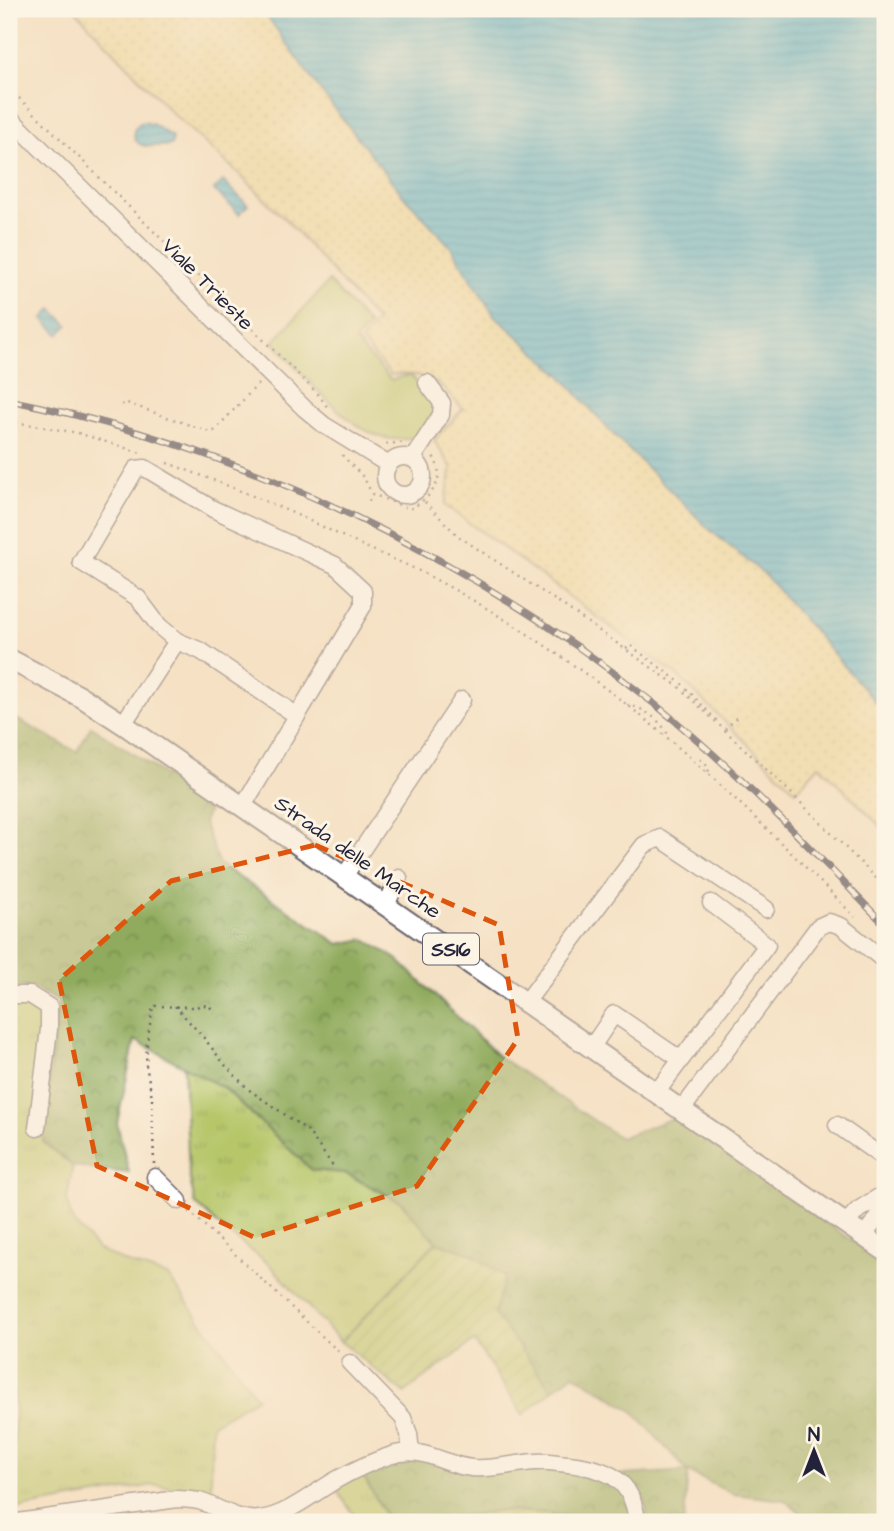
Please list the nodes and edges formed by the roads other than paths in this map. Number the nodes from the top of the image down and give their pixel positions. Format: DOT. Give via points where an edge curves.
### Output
graph roads {
  1 [pos="9,117"];
  2 [pos="427,383"];
  3 [pos="416,451"];
  4 [pos="389,465"];
  5 [pos="177,640"];
  6 [pos="9,659"];
  7 [pos="462,700"];
  8 [pos="296,715"];
  9 [pos="123,724"];
  10 [pos="243,806"];
  11 [pos="345,875"];
  12 [pos="399,878"];
  13 [pos="711,903"];
  14 [pos="386,905"];
  15 [pos="766,909"];
  16 [pos="885,961"];
  17 [pos="9,995"];
  18 [pos="527,1001"];
  19 [pos="591,1048"];
  20 [pos="680,1059"];
  21 [pos="656,1093"];
  22 [pos="681,1111"];
  23 [pos="836,1125"];
  24 [pos="37,1128"];
  25 [pos="885,1159"];
  26 [pos="155,1177"];
  27 [pos="885,1196"];
  28 [pos="179,1201"];
  29 [pos="846,1223"];
  30 [pos="863,1236"];
  31 [pos="885,1251"];
  32 [pos="350,1363"];
  33 [pos="411,1452"];
  34 [pos="18,1522"];
  35 [pos="637,1522"];
  1 -- 4 [label="street, Viale Trieste" via="305,409"];
  2 -- 3 [label="street" via="442,403 441,415"];
  3 -- 4 [label="street"];
  3 -- 4 [label="street" via="423,471 420,496 391,489 385,477"];
  5 -- 8 [label="street"];
  5 -- 8 [label="street" via="159,626 138,598 81,562 136,469 145,468 213,509 335,565 363,591 363,606"];
  5 -- 9 [label="street"];
  6 -- 9 [label="main road, Strada delle Marche / SS16"];
  7 -- 11 [label="street"];
  8 -- 10 [label="street"];
  9 -- 10 [label="main road, Strada delle Marche / SS16"];
  10 -- 11 [label="main road, Strada delle Marche / SS16"];
  11 -- 14 [label="main road, Strada delle Marche / SS16"];
  12 -- 14 [label="street"];
  13 -- 20 [label="street" via="767,945"];
  14 -- 18 [label="main road, Strada delle Marche / SS16"];
  15 -- 18 [label="street" via="660,838 644,845"];
  16 -- 22 [label="street" via="841,926 829,922 818,926"];
  17 -- 24 [label="street" via="30,995 49,1007"];
  18 -- 19 [label="main road, Strada delle Marche / SS16"];
  19 -- 20 [label="street" via="614,1014"];
  19 -- 21 [label="main road, Strada delle Marche / SS16"];
  20 -- 21 [label="street"];
  21 -- 22 [label="main road, Strada delle Marche / SS16"];
  22 -- 29 [label="main road, Strada delle Marche / SS16"];
  23 -- 25 [label="street"];
  26 -- 28 [label="street"];
  27 -- 29 [label="street" via="858,1210"];
  27 -- 30 [label="street" via="876,1220"];
  29 -- 30 [label="main road, Strada delle Marche / SS16"];
  30 -- 31 [label="main road, Strada delle Marche / SS16"];
  32 -- 33 [label="street" via="403,1418"];
  33 -- 34 [label="street" via="390,1456 338,1479 279,1514 258,1519 177,1499"];
  33 -- 35 [label="street" via="474,1468 539,1461 594,1467 628,1490"];
}
